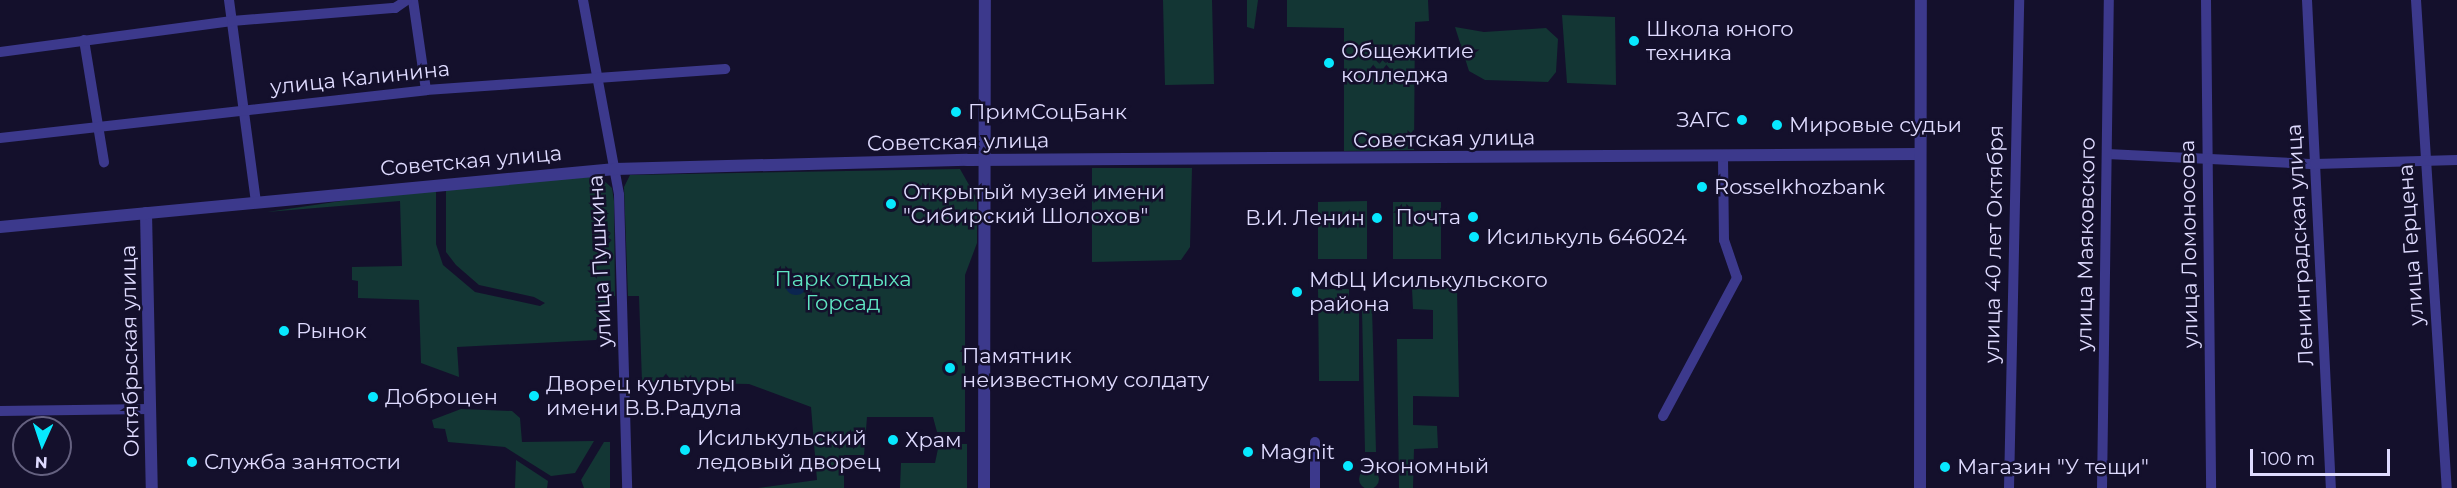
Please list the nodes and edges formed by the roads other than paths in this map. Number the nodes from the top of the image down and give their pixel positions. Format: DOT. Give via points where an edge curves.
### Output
graph roads {
  1 [pos="229,0"];
  2 [pos="407,0"];
  3 [pos="413,0"];
  4 [pos="584,0"];
  5 [pos="985,0"];
  6 [pos="1921,0"];
  7 [pos="2019,0"];
  8 [pos="2109,0"];
  9 [pos="2206,0"];
  10 [pos="2307,0"];
  11 [pos="2416,0"];
  12 [pos="232,21"];
  13 [pos="84,40"];
  14 [pos="0,52"];
  15 [pos="725,69"];
  16 [pos="600,76"];
  17 [pos="426,90"];
  18 [pos="243,110"];
  19 [pos="98,125"];
  20 [pos="0,138"];
  21 [pos="1919,154"];
  22 [pos="2107,154"];
  23 [pos="1723,156"];
  24 [pos="986,160"];
  25 [pos="2425,160"];
  26 [pos="2457,160"];
  27 [pos="2207,161"];
  28 [pos="104,162"];
  29 [pos="2315,164"];
  30 [pos="615,169"];
  31 [pos="256,202"];
  32 [pos="146,213"];
  33 [pos="0,227"];
  34 [pos="150,409"];
  35 [pos="0,411"];
  36 [pos="1663,416"];
  37 [pos="1315,442"];
  38 [pos="152,488"];
  39 [pos="627,488"];
  40 [pos="984,488"];
  41 [pos="1315,488"];
  42 [pos="1920,488"];
  43 [pos="2009,488"];
  44 [pos="2102,488"];
  45 [pos="2211,488"];
  46 [pos="2331,488"];
  47 [pos="2447,488"];
  1 -- 12 [label="street"];
  2 -- 12 [label="street" via="395,8"];
  3 -- 17 [label="street"];
  4 -- 16 [label="street, улица Пушкина"];
  5 -- 24 [label="street"];
  6 -- 21 [label="street"];
  7 -- 43 [label="street, улица 40 лет Октября"];
  8 -- 22 [label="street, улица Маяковского"];
  9 -- 27 [label="street, улица Ломоносова"];
  10 -- 29 [label="street, Ленинградская улица"];
  11 -- 25 [label="street, улица Герцена"];
  12 -- 13 [label="street"];
  12 -- 18 [label="street"];
  13 -- 14 [label="street"];
  13 -- 19 [label="street"];
  15 -- 16 [label="street, улица Калинина"];
  16 -- 17 [label="street, улица Калинина"];
  16 -- 30 [label="street, улица Пушкина"];
  17 -- 18 [label="street, улица Калинина"];
  18 -- 19 [label="street, улица Калинина"];
  18 -- 31 [label="street"];
  19 -- 20 [label="street, улица Калинина"];
  19 -- 28 [label="street"];
  21 -- 23 [label="street, Советская улица"];
  21 -- 42 [label="street"];
  22 -- 27 [label="street"];
  22 -- 44 [label="street, улица Маяковского"];
  23 -- 24 [label="street, Советская улица"];
  23 -- 36 [label="street" via="1724,240 1737,278"];
  24 -- 30 [label="street, Советская улица"];
  24 -- 40 [label="street"];
  25 -- 26 [label="street"];
  25 -- 29 [label="street"];
  25 -- 47 [label="street, улица Герцена"];
  27 -- 29 [label="street"];
  27 -- 45 [label="street, улица Ломоносова"];
  29 -- 46 [label="street, Ленинградская улица"];
  30 -- 31 [label="street, Советская улица"];
  30 -- 39 [label="street, улица Пушкина"];
  31 -- 32 [label="street, Советская улица"];
  32 -- 33 [label="street, Советская улица"];
  32 -- 34 [label="street, Октябрьская улица"];
  34 -- 35 [label="street"];
  34 -- 38 [label="street, Октябрьская улица"];
  37 -- 41 [label="street"];
}
